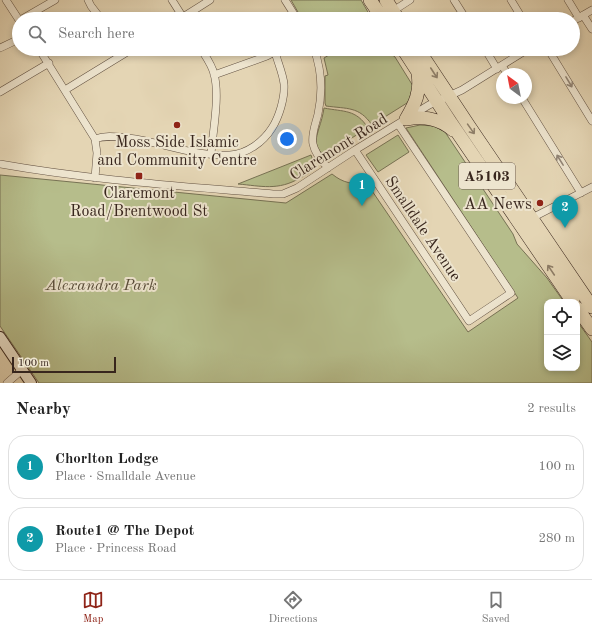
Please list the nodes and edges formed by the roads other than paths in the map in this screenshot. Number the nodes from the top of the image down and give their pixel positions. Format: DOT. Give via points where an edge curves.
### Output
graph roads {
  1 [pos="6,0"];
  2 [pos="55,0"];
  3 [pos="88,0"];
  4 [pos="172,0"];
  5 [pos="210,0"];
  6 [pos="285,0"];
  7 [pos="370,0"];
  8 [pos="410,0"];
  9 [pos="454,0"];
  10 [pos="511,0"];
  11 [pos="568,0"];
  12 [pos="592,10"];
  13 [pos="14,12"];
  14 [pos="34,12"];
  15 [pos="96,12"];
  16 [pos="179,12"];
  17 [pos="191,12"];
  18 [pos="293,12"];
  19 [pos="390,12"];
  20 [pos="462,12"];
  21 [pos="518,12"];
  22 [pos="575,12"];
  23 [pos="580,17"];
  24 [pos="580,20"];
  25 [pos="592,29"];
  26 [pos="12,42"];
  27 [pos="0,48"];
  28 [pos="44,56"];
  29 [pos="118,56"];
  30 [pos="204,56"];
  31 [pos="264,56"];
  32 [pos="278,56"];
  33 [pos="317,56"];
  34 [pos="407,56"];
  35 [pos="423,56"];
  36 [pos="490,56"];
  37 [pos="517,56"];
  38 [pos="552,56"];
  39 [pos="49,64"];
  40 [pos="499,67"];
  41 [pos="418,73"];
  42 [pos="214,75"];
  43 [pos="65,90"];
  44 [pos="0,92"];
  45 [pos="450,96"];
  46 [pos="437,102"];
  47 [pos="526,104"];
  48 [pos="592,121"];
  49 [pos="402,122"];
  50 [pos="95,139"];
  51 [pos="465,144"];
  52 [pos="355,150"];
  53 [pos="211,154"];
  54 [pos="0,164"];
  55 [pos="328,168"];
  56 [pos="95,178"];
  57 [pos="592,187"];
  58 [pos="581,193"];
  59 [pos="532,218"];
  60 [pos="520,225"];
  61 [pos="571,299"];
  62 [pos="592,307"];
  63 [pos="580,312"];
  64 [pos="592,329"];
  65 [pos="0,338"];
  66 [pos="22,370"];
  67 [pos="7,383"];
  68 [pos="31,383"];
  1 -- 13 [label="street"];
  2 -- 14 [label="street"];
  3 -- 15 [label="street"];
  4 -- 16 [label="street"];
  5 -- 17 [label="street"];
  6 -- 18 [label="street"];
  7 -- 19 [label="highway"];
  8 -- 19 [label="street"];
  9 -- 20 [label="street"];
  10 -- 21 [label="street"];
  11 -- 22 [label="street"];
  12 -- 23 [label="street"];
  24 -- 25 [label="street"];
  26 -- 27 [label="street"];
  28 -- 39 [label="street"];
  29 -- 43 [label="street"];
  30 -- 42 [label="street"];
  31 -- 42 [label="street"];
  32 -- 53 [label="street" via="284,92 275,123 268,134 256,145 239,153"];
  33 -- 55 [label="street" via="322,88 313,143 316,152"];
  34 -- 41 [label="highway, A5103"];
  35 -- 45 [label="highway, A5103, one-way"];
  36 -- 40 [label="street"];
  37 -- 40 [label="street, Claremont Road"];
  38 -- 48 [label="street, one-way"];
  39 -- 43 [label="street"];
  39 -- 44 [label="street"];
  40 -- 45 [label="street, Claremont Road"];
  41 -- 46 [label="highway, A5103"];
  41 -- 49 [label="highway" via="419,94"];
  42 -- 53 [label="street" via="215,112"];
  43 -- 50 [label="street"];
  45 -- 46 [label="street, Claremont Road"];
  45 -- 59 [label="highway, A5103, one-way"];
  46 -- 49 [label="street, Claremont Road"];
  46 -- 51 [label="highway, A5103"];
  58 -- 47 [label="street, one-way"];
  49 -- 51 [label="highway" via="426,117 434,119 448,126"];
  49 -- 52 [label="street, Claremont Road"];
  49 -- 52 [label="street, Smalldale Avenue" via="511,293 469,321"];
  50 -- 53 [label="street" via="105,136 135,139"];
  50 -- 56 [label="street"];
  51 -- 60 [label="highway, A5103"];
  52 -- 55 [label="street, Claremont Road"];
  54 -- 56 [label="street, Claremont Road"];
  55 -- 56 [label="street, Claremont Road" via="298,188 283,194"];
  57 -- 58 [label="street"];
  58 -- 59 [label="street"];
  59 -- 60 [label="street"];
  59 -- 62 [label="highway, A5103"];
  61 -- 60 [label="highway, A5103, one-way"];
  63 -- 64 [label="highway"];
  65 -- 66 [label="street"];
  66 -- 67 [label="street"];
  66 -- 68 [label="street"];
}
